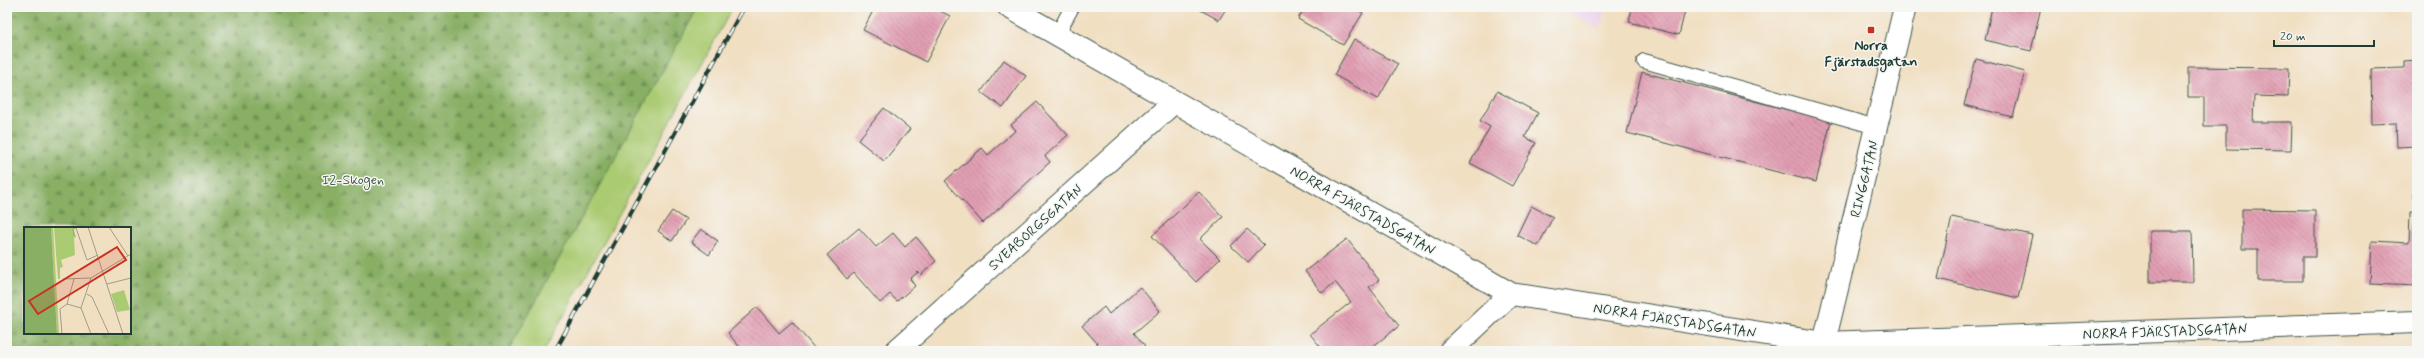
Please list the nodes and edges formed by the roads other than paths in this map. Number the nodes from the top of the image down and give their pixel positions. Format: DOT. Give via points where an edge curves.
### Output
graph roads {
  1 [pos="1009,7"];
  2 [pos="1072,7"];
  3 [pos="1906,7"];
  4 [pos="1057,35"];
  5 [pos="1644,61"];
  6 [pos="1174,102"];
  7 [pos="1876,128"];
  8 [pos="1511,294"];
  9 [pos="2417,322"];
  10 [pos="1823,347"];
  11 [pos="896,351"];
  12 [pos="1450,351"];
  1 -- 4 [label="street, NORRA FJÄRSTADSGATAN"];
  2 -- 4 [label="lane"];
  3 -- 7 [label="street, RINGGATAN"];
  4 -- 6 [label="street, NORRA FJÄRSTADSGATAN"];
  5 -- 7 [label="lane"];
  6 -- 8 [label="street, NORRA FJÄRSTADSGATAN"];
  6 -- 11 [label="street, SVEABORGSGATAN"];
  7 -- 10 [label="street, RINGGATAN"];
  8 -- 10 [label="street, NORRA FJÄRSTADSGATAN"];
  8 -- 12 [label="street"];
  9 -- 10 [label="street, NORRA FJÄRSTADSGATAN"];
}
